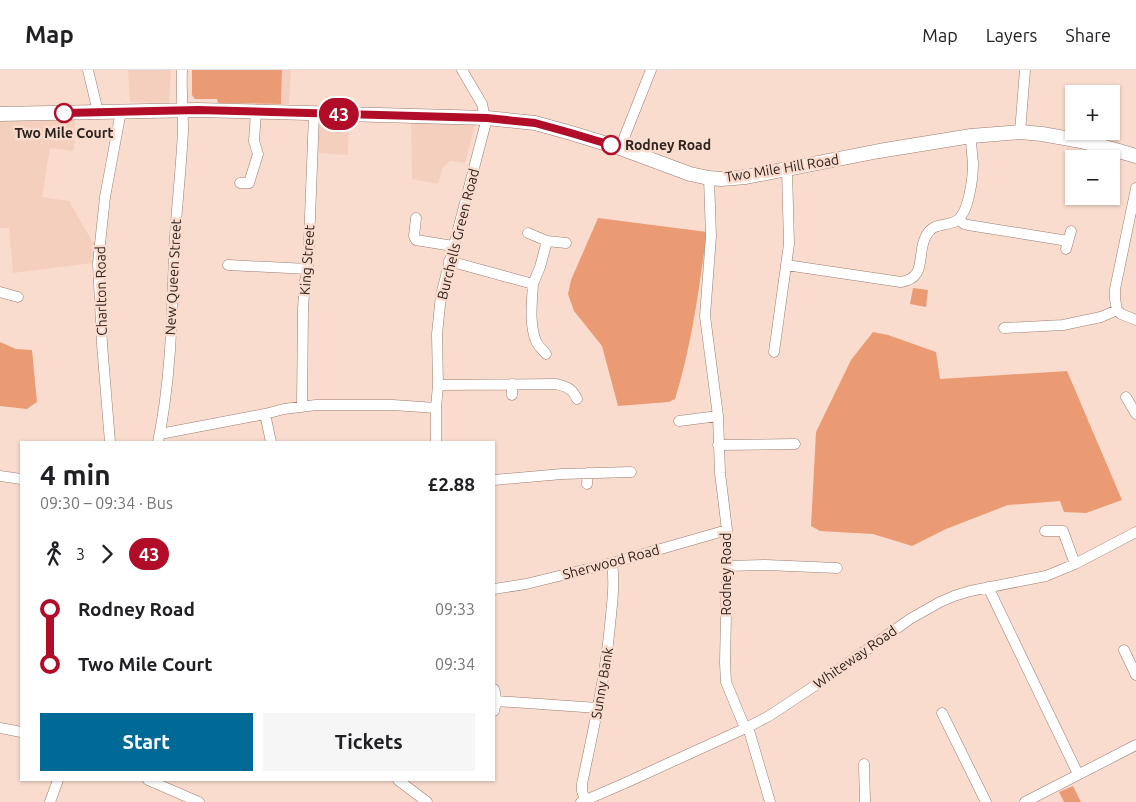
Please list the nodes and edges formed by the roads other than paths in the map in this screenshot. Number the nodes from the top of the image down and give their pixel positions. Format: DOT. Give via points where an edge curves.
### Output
graph roads {
  1 [pos="88,70"];
  2 [pos="182,70"];
  3 [pos="462,70"];
  4 [pos="651,70"];
  5 [pos="1025,70"];
  6 [pos="182,110"];
  7 [pos="121,111"];
  8 [pos="98,112"];
  9 [pos="256,112"];
  10 [pos="0,114"];
  11 [pos="314,114"];
  12 [pos="486,118"];
  13 [pos="1020,132"];
  14 [pos="970,136"];
  15 [pos="620,148"];
  16 [pos="1136,156"];
  17 [pos="786,170"];
  18 [pos="708,178"];
  19 [pos="240,183"];
  20 [pos="1136,188"];
  21 [pos="416,218"];
  22 [pos="959,219"];
  23 [pos="528,233"];
  24 [pos="1068,240"];
  25 [pos="547,241"];
  26 [pos="566,244"];
  27 [pos="453,246"];
  28 [pos="449,261"];
  29 [pos="228,265"];
  30 [pos="786,265"];
  31 [pos="308,269"];
  32 [pos="533,284"];
  33 [pos="0,292"];
  34 [pos="18,297"];
  35 [pos="1117,310"];
  36 [pos="1136,320"];
  37 [pos="1004,328"];
  38 [pos="774,352"];
  39 [pos="546,354"];
  40 [pos="512,384"];
  41 [pos="438,386"];
  42 [pos="512,396"];
  43 [pos="1126,397"];
  44 [pos="577,399"];
  45 [pos="302,407"];
  46 [pos="436,408"];
  47 [pos="264,414"];
  48 [pos="1136,414"];
  49 [pos="718,416"];
  50 [pos="679,421"];
  51 [pos="159,438"];
  52 [pos="110,441"];
  53 [pos="271,441"];
  54 [pos="436,441"];
  55 [pos="795,444"];
  56 [pos="718,445"];
  57 [pos="631,472"];
  58 [pos="0,476"];
  59 [pos="20,479"];
  60 [pos="495,480"];
  61 [pos="727,530"];
  62 [pos="1045,531"];
  63 [pos="1136,532"];
  64 [pos="612,563"];
  65 [pos="1075,564"];
  66 [pos="727,566"];
  67 [pos="837,568"];
  68 [pos="988,587"];
  69 [pos="495,589"];
  70 [pos="1124,650"];
  71 [pos="1136,675"];
  72 [pos="495,692"];
  73 [pos="495,706"];
  74 [pos="598,708"];
  75 [pos="942,713"];
  76 [pos="0,728"];
  77 [pos="747,728"];
  78 [pos="20,732"];
  79 [pos="1136,745"];
  80 [pos="864,764"];
  81 [pos="1078,774"];
  82 [pos="58,781"];
  83 [pos="150,781"];
  84 [pos="399,781"];
  85 [pos="583,801"];
  86 [pos="50,802"];
  87 [pos="199,802"];
  88 [pos="427,802"];
  89 [pos="770,802"];
  90 [pos="866,802"];
  91 [pos="986,802"];
  92 [pos="1025,802"];
  1 -- 8 [label="street"];
  2 -- 6 [label="street, New Queen Street"];
  3 -- 12 [label="street" via="482,104"];
  4 -- 15 [label="street"];
  5 -- 13 [label="street"];
  6 -- 7 [label="main road, Two Mile Hill Road"];
  6 -- 9 [label="main road, Two Mile Hill Road"];
  6 -- 51 [label="street, New Queen Street" via="168,374"];
  7 -- 8 [label="main road, Two Mile Hill Road"];
  7 -- 52 [label="street, Charlton Road" via="105,197 98,263"];
  8 -- 10 [label="main road, Two Mile Hill Road"];
  9 -- 11 [label="main road, Two Mile Hill Road"];
  9 -- 19 [label="street" via="254,141 258,154 249,183"];
  11 -- 12 [label="main road, Two Mile Hill Road"];
  11 -- 31 [label="street, King Street"];
  12 -- 15 [label="main road, Two Mile Hill Road" via="535,123"];
  12 -- 27 [label="street, Burchells Green Road"];
  13 -- 14 [label="main road, Two Mile Hill Road"];
  13 -- 16 [label="main road, Two Mile Hill Road" via="1081,141"];
  14 -- 17 [label="main road, Two Mile Hill Road"];
  14 -- 22 [label="street" via="973,164 965,210"];
  15 -- 18 [label="main road, Two Mile Hill Road"];
  17 -- 18 [label="main road, Two Mile Hill Road" via="746,177"];
  17 -- 30 [label="street" via="789,244"];
  18 -- 49 [label="street, Rodney Road" via="711,252 705,316"];
  20 -- 35 [label="street" via="1115,289"];
  21 -- 27 [label="street" via="416,240"];
  22 -- 24 [label="street" via="968,225"];
  22 -- 30 [label="street" via="929,231 919,269 912,279 906,281"];
  23 -- 25 [label="street"];
  25 -- 26 [label="street"];
  25 -- 32 [label="street"];
  27 -- 28 [label="street, Burchells Green Road"];
  28 -- 32 [label="street"];
  28 -- 41 [label="street, Burchells Green Road" via="437,334"];
  29 -- 31 [label="street"];
  30 -- 38 [label="street"];
  31 -- 45 [label="street, King Street" via="303,308"];
  32 -- 39 [label="street" via="533,330"];
  33 -- 34 [label="street"];
  35 -- 36 [label="street"];
  35 -- 37 [label="street" via="1063,325"];
  40 -- 41 [label="street"];
  40 -- 42 [label="street"];
  40 -- 44 [label="street" via="556,384 567,387"];
  41 -- 46 [label="street, Burchells Green Road"];
  43 -- 48 [label="street"];
  45 -- 46 [label="street" via="341,404"];
  45 -- 47 [label="street"];
  46 -- 54 [label="street, Burchells Green Road"];
  47 -- 51 [label="street"];
  47 -- 53 [label="street"];
  49 -- 50 [label="street"];
  49 -- 56 [label="street, Rodney Road"];
  55 -- 56 [label="street"];
  56 -- 61 [label="street, Rodney Road"];
  57 -- 60 [label="street" via="588,478 562,474"];
  58 -- 59 [label="street"];
  61 -- 64 [label="street, Sherwood Road"];
  61 -- 66 [label="street, Rodney Road"];
  62 -- 65 [label="street" via="1063,531"];
  63 -- 65 [label="street, Whiteway Road"];
  64 -- 69 [label="street, Sherwood Road"];
  64 -- 74 [label="street, Sunny Bank" via="613,600"];
  65 -- 68 [label="street, Whiteway Road" via="1046,576"];
  66 -- 67 [label="street"];
  66 -- 77 [label="street, Rodney Road" via="726,682"];
  68 -- 77 [label="street, Whiteway Road" via="954,596 923,611 790,703"];
  68 -- 81 [label="street"];
  70 -- 71 [label="street"];
  72 -- 73 [label="street"];
  73 -- 74 [label="street"];
  74 -- 85 [label="street, Sunny Bank" via="582,784"];
  75 -- 91 [label="street"];
  76 -- 78 [label="street"];
  77 -- 85 [label="street, Whiteway Road"];
  77 -- 89 [label="street, Rodney Road"];
  79 -- 81 [label="street"];
  80 -- 90 [label="street"];
  81 -- 92 [label="street"];
  82 -- 86 [label="street"];
  83 -- 87 [label="street"];
  84 -- 88 [label="street"];
}
